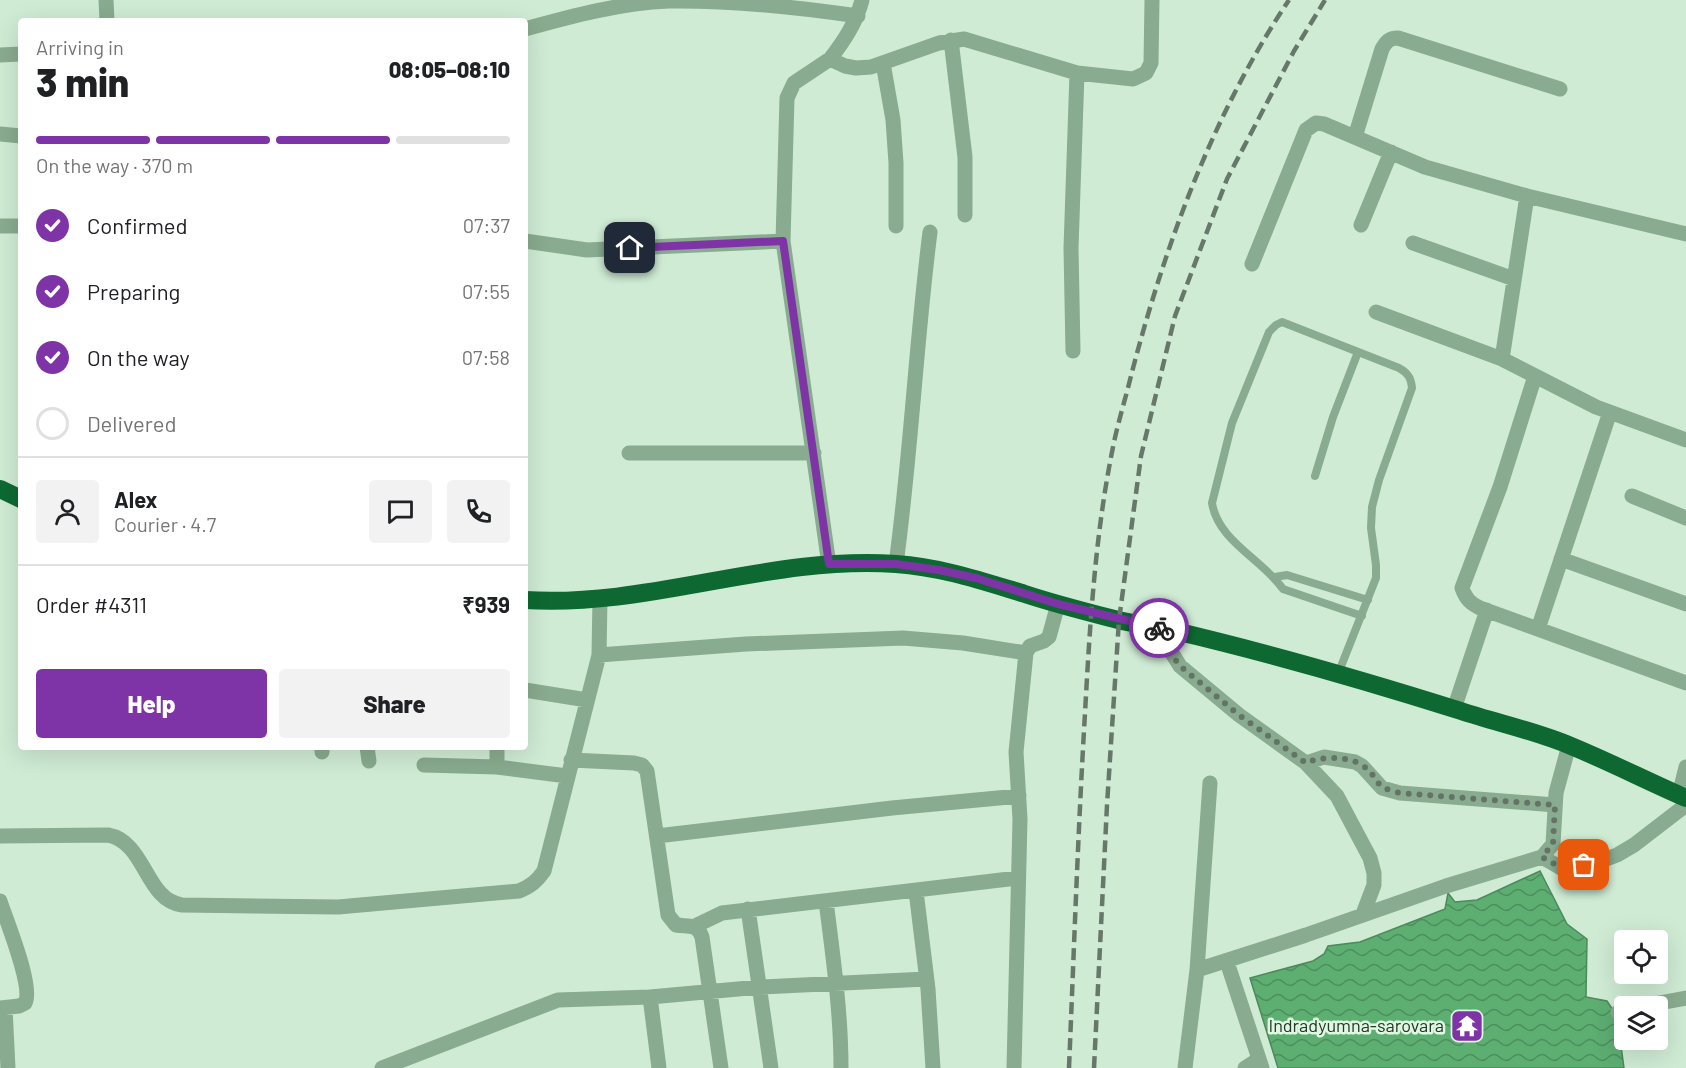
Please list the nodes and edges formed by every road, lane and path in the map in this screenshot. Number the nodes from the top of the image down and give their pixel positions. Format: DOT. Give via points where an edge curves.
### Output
graph roads {
  1 [pos="106,0"];
  2 [pos="862,0"];
  3 [pos="1152,0"];
  4 [pos="858,16"];
  5 [pos="107,18"];
  6 [pos="528,28"];
  7 [pos="951,40"];
  8 [pos="0,54"];
  9 [pos="18,54"];
  10 [pos="830,59"];
  11 [pos="883,63"];
  12 [pos="1077,73"];
  13 [pos="1560,89"];
  14 [pos="0,134"];
  15 [pos="18,136"];
  16 [pos="1355,137"];
  17 [pos="1391,152"];
  18 [pos="1527,196"];
  19 [pos="965,215"];
  20 [pos="1361,225"];
  21 [pos="0,226"];
  22 [pos="18,226"];
  23 [pos="896,226"];
  24 [pos="930,232"];
  25 [pos="1686,234"];
  26 [pos="528,241"];
  27 [pos="783,241"];
  28 [pos="1413,243"];
  29 [pos="1252,264"];
  30 [pos="1514,279"];
  31 [pos="1376,312"];
  32 [pos="1073,351"];
  33 [pos="1358,352"];
  34 [pos="1502,359"];
  35 [pos="1534,376"];
  36 [pos="1610,412"];
  37 [pos="1686,440"];
  38 [pos="629,453"];
  39 [pos="814,453"];
  40 [pos="1315,476"];
  41 [pos="0,489"];
  42 [pos="1632,496"];
  43 [pos="18,498"];
  44 [pos="1686,518"];
  45 [pos="1561,559"];
  46 [pos="829,564"];
  47 [pos="896,564"];
  48 [pos="1275,578"];
  49 [pos="600,599"];
  50 [pos="528,600"];
  51 [pos="1368,600"];
  52 [pos="1058,604"];
  53 [pos="1686,604"];
  54 [pos="1487,610"];
  55 [pos="1362,616"];
  56 [pos="1538,629"];
  57 [pos="1170,630"];
  58 [pos="1026,653"];
  59 [pos="599,655"];
  60 [pos="1338,674"];
  61 [pos="1686,683"];
  62 [pos="528,690"];
  63 [pos="587,700"];
  64 [pos="1454,709"];
  65 [pos="1569,745"];
  66 [pos="497,750"];
  67 [pos="571,760"];
  68 [pos="1306,763"];
  69 [pos="424,765"];
  70 [pos="497,767"];
  71 [pos="1686,767"];
  72 [pos="567,776"];
  73 [pos="1210,783"];
  74 [pos="1018,796"];
  75 [pos="1684,800"];
  76 [pos="1555,805"];
  77 [pos="0,836"];
  78 [pos="657,836"];
  79 [pos="1542,857"];
  80 [pos="1018,878"];
  81 [pos="916,891"];
  82 [pos="0,901"];
  83 [pos="826,901"];
  84 [pos="748,909"];
  85 [pos="1364,914"];
  86 [pos="695,927"];
  87 [pos="1227,962"];
  88 [pos="1197,970"];
  89 [pos="927,978"];
  90 [pos="836,983"];
  91 [pos="760,987"];
  92 [pos="710,991"];
  93 [pos="650,997"];
  94 [pos="1686,998"];
  95 [pos="1668,1001"];
  96 [pos="2,1008"];
  97 [pos="1260,1063"];
  98 [pos="8,1068"];
  99 [pos="382,1068"];
  100 [pos="660,1068"];
  101 [pos="721,1068"];
  102 [pos="771,1068"];
  103 [pos="841,1068"];
  104 [pos="933,1068"];
  105 [pos="1014,1068"];
  106 [pos="1185,1068"];
  107 [pos="1245,1068"];
  1 -- 5 [label="street"];
  2 -- 4 [label="street"];
  3 -- 12 [label="street" via="1151,63 1146,73 1133,79"];
  4 -- 6 [label="street" via="769,3 668,0 582,13"];
  4 -- 10 [label="street"];
  7 -- 11 [label="street"];
  7 -- 12 [label="street" via="964,39"];
  7 -- 19 [label="street" via="965,157"];
  8 -- 9 [label="street"];
  10 -- 11 [label="street" via="856,68"];
  10 -- 27 [label="street" via="794,83 787,98"];
  11 -- 23 [label="street" via="893,120"];
  12 -- 32 [label="street" via="1071,248"];
  13 -- 16 [label="street" via="1393,38 1382,49"];
  14 -- 15 [label="street"];
  16 -- 17 [label="street"];
  16 -- 29 [label="street" via="1324,124 1316,123 1306,130"];
  17 -- 18 [label="street" via="1425,167"];
  17 -- 20 [label="street"];
  18 -- 25 [label="street"];
  18 -- 30 [label="street"];
  21 -- 22 [label="street"];
  24 -- 47 [label="street"];
  26 -- 27 [label="street" via="587,250"];
  27 -- 39 [label="street"];
  28 -- 30 [label="street"];
  30 -- 34 [label="street"];
  31 -- 34 [label="street"];
  33 -- 40 [label="lane"];
  33 -- 48 [label="lane" via="1289,324 1276,324 1269,332 1232,423 1212,503 1214,515 1222,530"];
  33 -- 51 [label="lane" via="1407,372 1412,388 1372,507 1376,578"];
  34 -- 35 [label="street"];
  35 -- 36 [label="street"];
  35 -- 54 [label="street" via="1500,487 1462,588 1470,603"];
  36 -- 37 [label="street"];
  36 -- 45 [label="street"];
  38 -- 39 [label="street"];
  39 -- 46 [label="street"];
  41 -- 43 [label="highway"];
  42 -- 44 [label="street"];
  45 -- 53 [label="street"];
  45 -- 56 [label="street"];
  46 -- 47 [label="highway"];
  46 -- 49 [label="highway"];
  47 -- 52 [label="highway" via="976,578"];
  48 -- 51 [label="lane" via="1287,575"];
  48 -- 55 [label="lane" via="1283,589"];
  49 -- 50 [label="highway"];
  49 -- 59 [label="street"];
  51 -- 55 [label="lane"];
  52 -- 57 [label="highway"];
  52 -- 58 [label="street" via="1049,637 1030,646"];
  54 -- 56 [label="street"];
  54 -- 64 [label="street"];
  55 -- 60 [label="lane"];
  56 -- 61 [label="street"];
  57 -- 60 [label="highway"];
  57 -- 68 [label="street" via="1170,650 1180,666"];
  58 -- 59 [label="street" via="903,638"];
  58 -- 74 [label="street" via="1016,752"];
  59 -- 63 [label="street"];
  60 -- 64 [label="highway"];
  62 -- 63 [label="street"];
  63 -- 67 [label="street"];
  64 -- 65 [label="highway"];
  65 -- 75 [label="highway"];
  65 -- 76 [label="street"];
  66 -- 70 [label="street"];
  67 -- 72 [label="street"];
  67 -- 78 [label="street" via="642,765 650,780"];
  68 -- 76 [label="street" via="1324,757 1355,762 1382,788 1400,793"];
  68 -- 85 [label="street" via="1337,796 1370,858 1374,885"];
  69 -- 70 [label="street"];
  70 -- 72 [label="street"];
  71 -- 75 [label="street"];
  72 -- 77 [label="street" via="544,871 538,880 519,891 339,907 171,904 132,849 118,837"];
  73 -- 88 [label="street"];
  74 -- 78 [label="street"];
  74 -- 80 [label="street"];
  75 -- 79 [label="street" via="1634,845 1598,862 1561,868"];
  76 -- 79 [label="street" via="1553,844"];
  78 -- 86 [label="street" via="669,915 676,925"];
  79 -- 85 [label="street"];
  80 -- 81 [label="street"];
  80 -- 105 [label="street"];
  81 -- 83 [label="street"];
  81 -- 89 [label="street"];
  82 -- 96 [label="street" via="27,994 20,1006"];
  83 -- 84 [label="street"];
  83 -- 90 [label="street"];
  84 -- 86 [label="street" via="722,913"];
  84 -- 91 [label="street"];
  85 -- 87 [label="street"];
  86 -- 92 [label="street" via="702,937"];
  87 -- 88 [label="street"];
  87 -- 97 [label="street"];
  88 -- 106 [label="street"];
  89 -- 90 [label="street"];
  89 -- 104 [label="street"];
  90 -- 91 [label="street"];
  90 -- 103 [label="street"];
  91 -- 92 [label="street"];
  91 -- 102 [label="street"];
  92 -- 93 [label="street"];
  92 -- 101 [label="street"];
  93 -- 99 [label="street" via="558,1000"];
  93 -- 100 [label="street"];
  94 -- 95 [label="street"];
  96 -- 98 [label="street"];
  97 -- 107 [label="street"];
}
